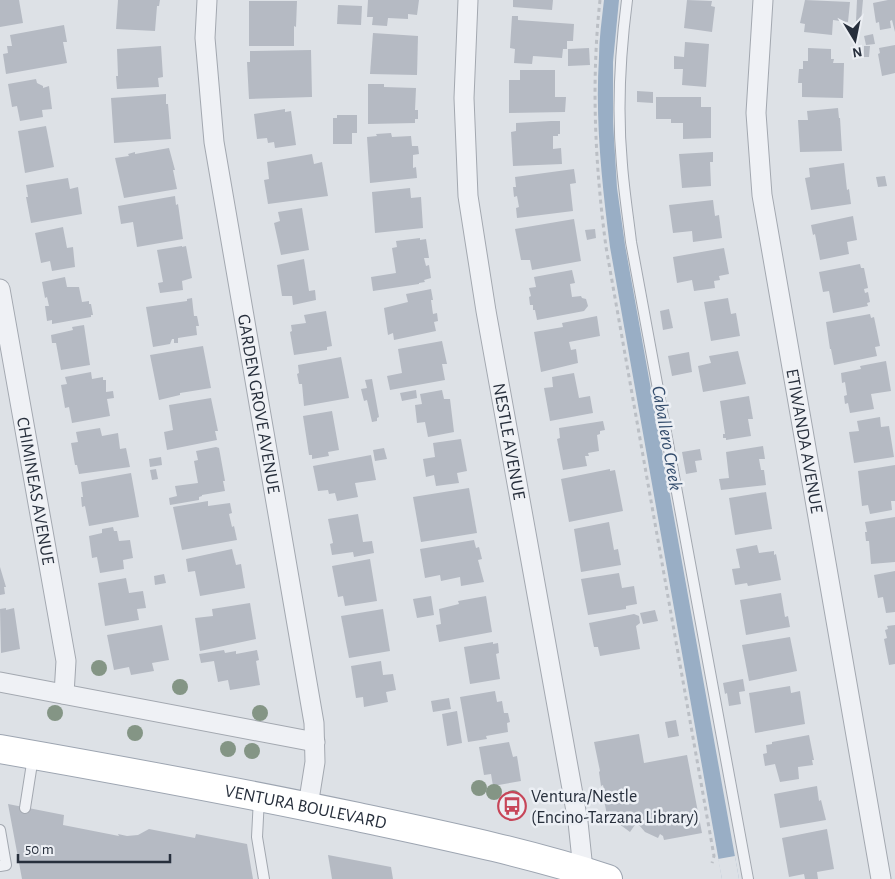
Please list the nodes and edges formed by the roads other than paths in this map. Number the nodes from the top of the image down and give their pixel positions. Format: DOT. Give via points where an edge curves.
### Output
graph roads {
  1 [pos="207,0"];
  2 [pos="468,0"];
  3 [pos="627,0"];
  4 [pos="762,0"];
  5 [pos="0,290"];
  6 [pos="0,682"];
  7 [pos="64,694"];
  8 [pos="315,742"];
  9 [pos="0,749"];
  10 [pos="33,755"];
  11 [pos="259,797"];
  12 [pos="308,806"];
  13 [pos="25,808"];
  14 [pos="0,830"];
  15 [pos="0,866"];
  16 [pos="592,876"];
  17 [pos="264,879"];
  18 [pos="748,879"];
  19 [pos="881,879"];
  1 -- 8 [label="street, GARDEN GROVE AVENUE" via="205,38 214,142"];
  2 -- 16 [label="street, NESTLE AVENUE" via="464,98 468,196 578,822"];
  3 -- 18 [label="lane" via="620,116 631,242"];
  4 -- 19 [label="street, ETIWANDA AVENUE" via="756,113 762,195"];
  5 -- 7 [label="street, CHIMINEAS AVENUE" via="66,661"];
  6 -- 7 [label="street"];
  7 -- 8 [label="street"];
  8 -- 12 [label="street, GARDEN GROVE AVENUE"];
  9 -- 10 [label="main road, VENTURA BOULEVARD"];
  10 -- 11 [label="main road, VENTURA BOULEVARD"];
  10 -- 13 [label="lane"];
  11 -- 12 [label="main road, VENTURA BOULEVARD"];
  11 -- 17 [label="lane" via="257,837"];
  12 -- 16 [label="main road, VENTURA BOULEVARD" via="462,839"];
  14 -- 15 [label="lane" via="6,865"];
}
